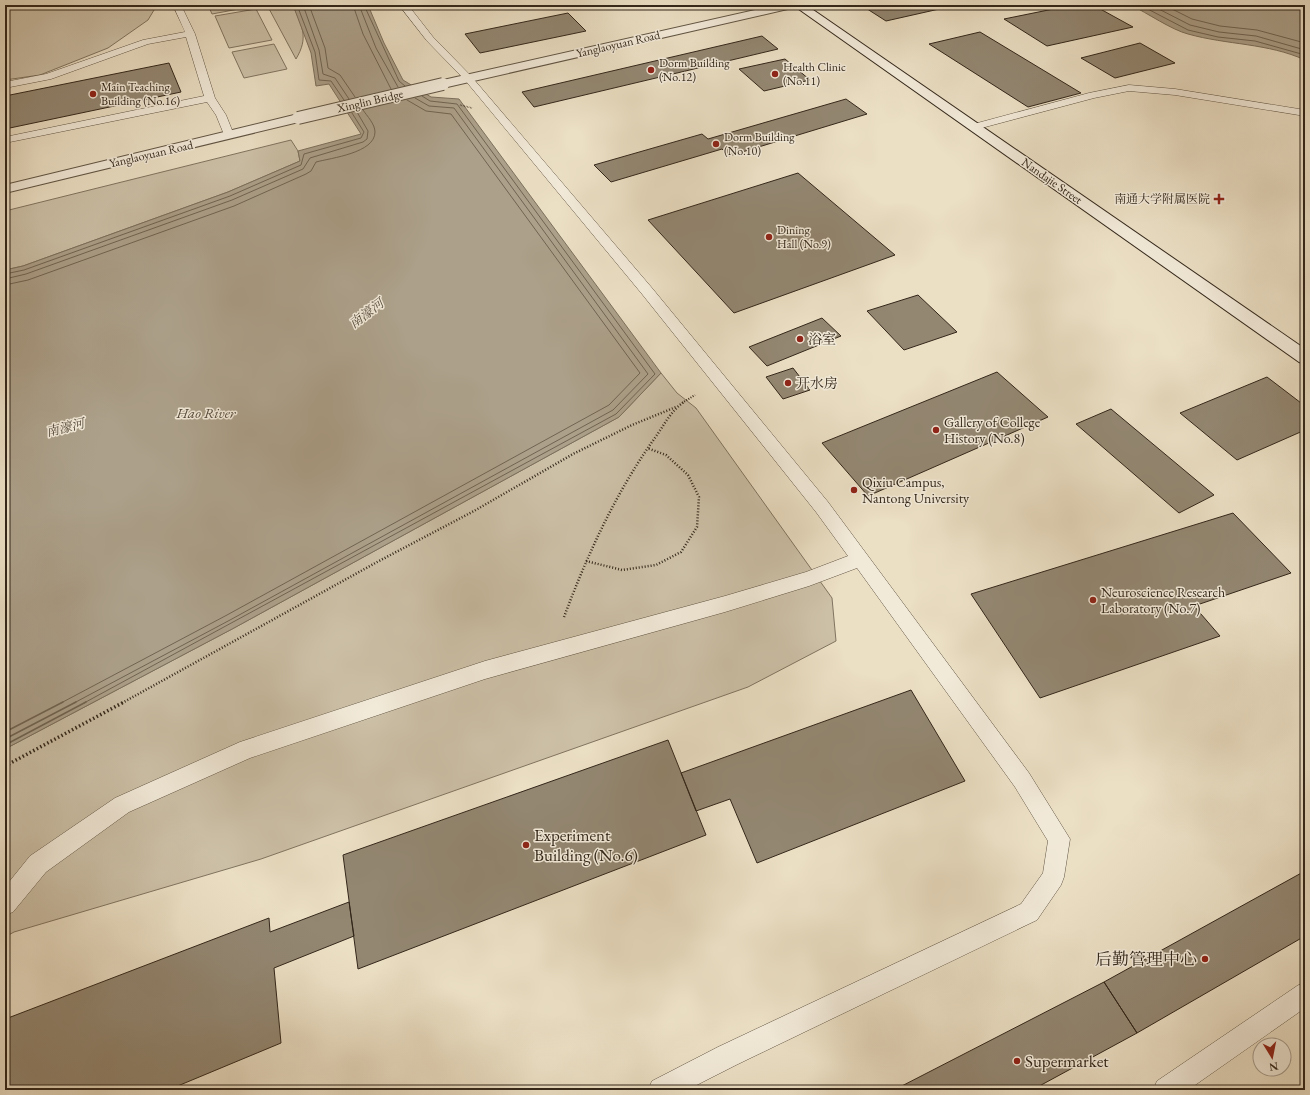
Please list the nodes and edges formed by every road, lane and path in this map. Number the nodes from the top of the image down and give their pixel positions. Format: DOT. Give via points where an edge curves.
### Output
graph roads {
  1 [pos="176,5"];
  2 [pos="403,5"];
  3 [pos="792,5"];
  4 [pos="799,5"];
  5 [pos="190,34"];
  6 [pos="468,78"];
  7 [pos="443,84"];
  8 [pos="5,85"];
  9 [pos="210,98"];
  10 [pos="1305,113"];
  11 [pos="298,118"];
  12 [pos="974,127"];
  13 [pos="229,135"];
  14 [pos="5,140"];
  15 [pos="5,189"];
  16 [pos="1305,358"];
  17 [pos="719,380"];
  18 [pos="676,407"];
  19 [pos="647,448"];
  20 [pos="860,559"];
  21 [pos="586,561"];
  22 [pos="551,652"];
  23 [pos="5,766"];
  24 [pos="5,904"];
  25 [pos="1305,994"];
  26 [pos="661,1090"];
  27 [pos="1166,1090"];
  1 -- 5 [label="lane"];
  2 -- 6 [label="lane" via="430,39"];
  3 -- 6 [label="street, Yanglaoyuan Road"];
  4 -- 12 [label="street, Nandajie Street"];
  5 -- 8 [label="lane" via="146,42 48,77"];
  5 -- 9 [label="lane"];
  6 -- 7 [label="street, Yanglaoyuan Road"];
  6 -- 17 [label="lane"];
  7 -- 11 [label="street, Xinglin Bridge, bridge"];
  9 -- 13 [label="lane" via="221,115"];
  9 -- 14 [label="lane"];
  10 -- 12 [label="lane" via="1175,92 1129,88 1093,94"];
  11 -- 13 [label="street, Yanglaoyuan Road"];
  12 -- 16 [label="street, Nandajie Street"];
  13 -- 15 [label="street, Yanglaoyuan Road"];
  17 -- 18 [label="path"];
  17 -- 20 [label="lane" via="822,507"];
  18 -- 19 [label="path"];
  18 -- 23 [label="path" via="573,454 474,511"];
  19 -- 21 [label="path" via="607,517"];
  19 -- 21 [label="path" via="666,455 688,475 699,497 697,527 681,552 656,565 622,570"];
  20 -- 22 [label="lane" via="808,580"];
  20 -- 26 [label="lane" via="1022,780 1060,839 1053,877 1029,912"];
  21 -- 22 [label="path"];
  22 -- 24 [label="lane" via="485,670 247,749 122,805 38,864"];
  25 -- 27 [label="lane"];
}
